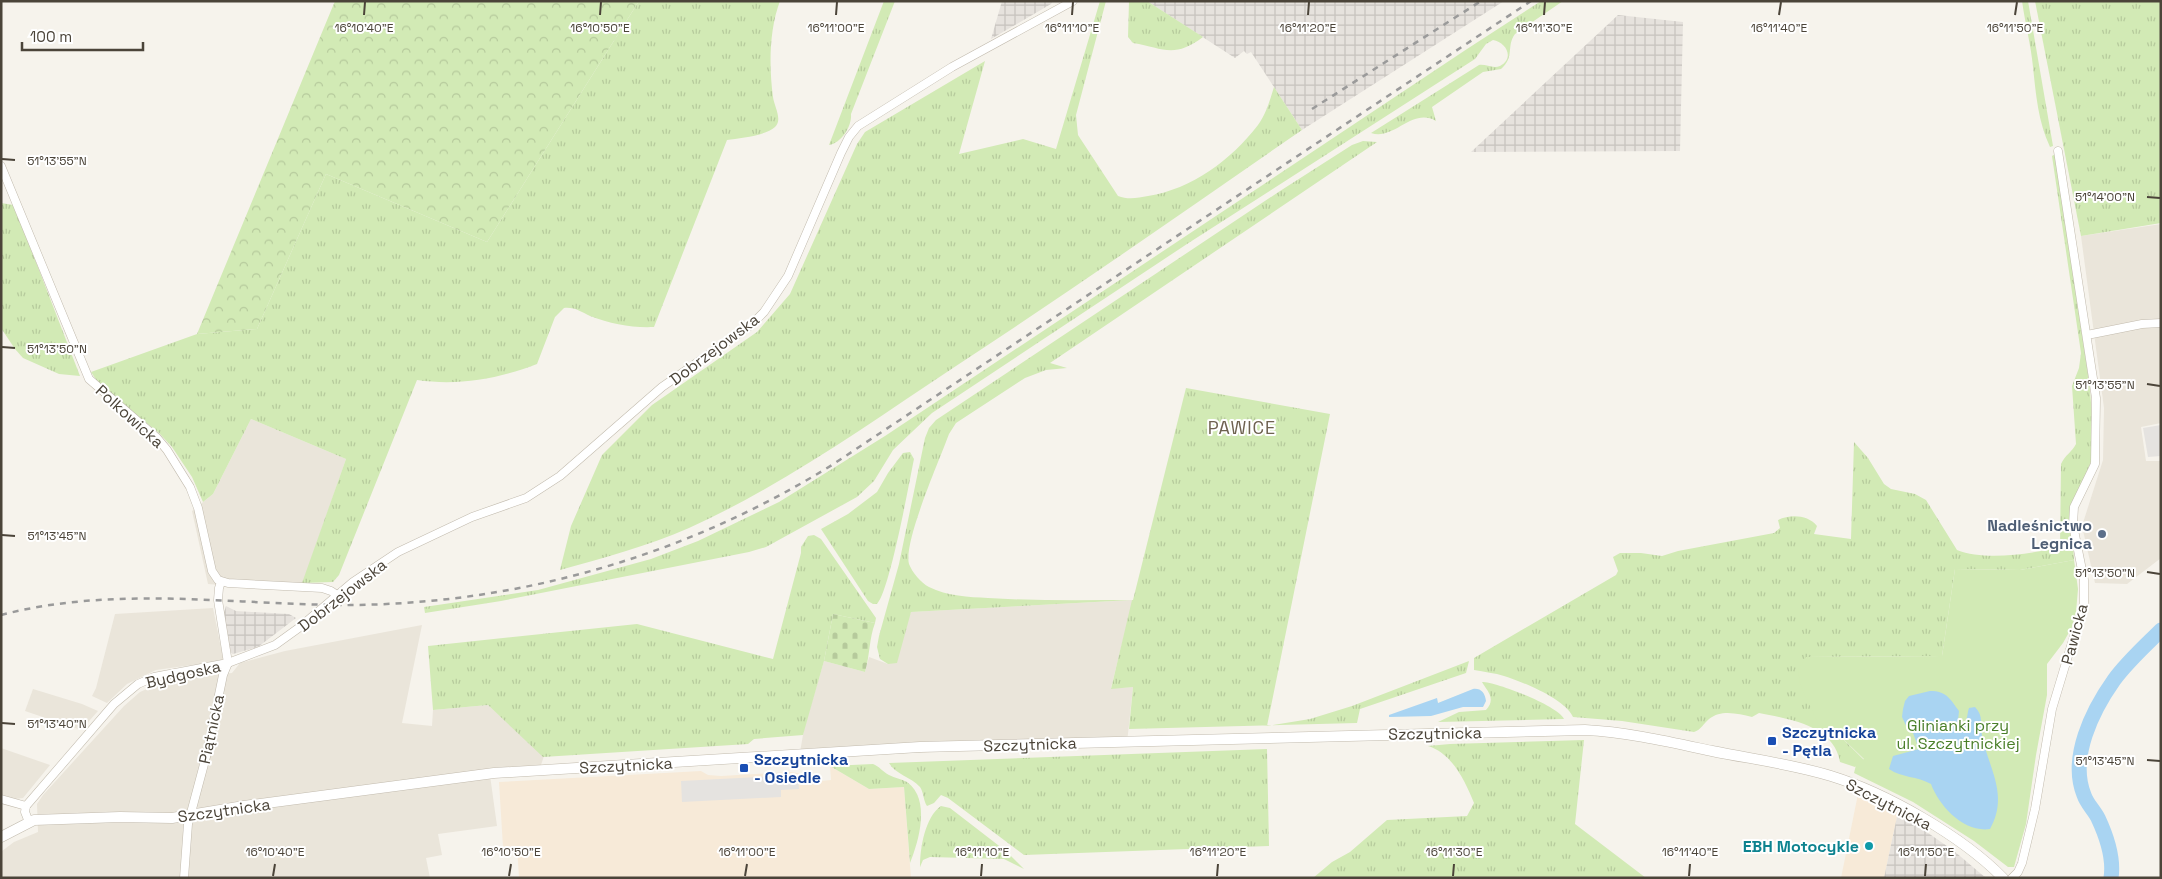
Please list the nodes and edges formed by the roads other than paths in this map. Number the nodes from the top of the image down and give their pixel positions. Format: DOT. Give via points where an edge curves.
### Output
graph roads {
  1 [pos="1073,1"];
  2 [pos="2058,151"];
  3 [pos="1,166"];
  4 [pos="2161,324"];
  5 [pos="2087,335"];
  6 [pos="221,582"];
  7 [pos="337,595"];
  8 [pos="286,638"];
  9 [pos="228,663"];
  10 [pos="1,799"];
  11 [pos="26,806"];
  12 [pos="190,816"];
  13 [pos="29,822"];
  14 [pos="1,837"];
  15 [pos="184,878"];
  16 [pos="2003,878"];
  17 [pos="2012,878"];
  1 -- 7 [label="street, Dobrzejowska" via="952,67 858,126 840,153 788,276 764,312 751,325 662,387 560,476 526,498 472,517 398,552"];
  2 -- 5 [label="street, Pawicka"];
  3 -- 6 [label="street, Polkowicka" via="89,380 157,438 178,466 198,508 212,572"];
  4 -- 5 [label="street" via="2142,324"];
  5 -- 17 [label="street, Pawicka" via="2096,398 2095,464 2074,507 2073,525 2084,580 2084,603 2052,709 2022,863"];
  6 -- 7 [label="street" via="322,588"];
  6 -- 9 [label="street, Piątnicka" via="218,599"];
  7 -- 8 [label="street, Dobrzejowska"];
  8 -- 9 [label="street, Bydgoska"];
  9 -- 11 [label="street, Bydgoska" via="154,677 126,692"];
  9 -- 12 [label="street, Piątnicka"];
  10 -- 11 [label="street"];
  11 -- 13 [label="street"];
  12 -- 13 [label="street, Szczytnicka"];
  12 -- 15 [label="street, Piątnicka"];
  12 -- 16 [label="street, Szczytnicka" via="458,776 539,770 920,747 1584,730 1620,733 1830,776 1904,807 1986,862"];
  13 -- 14 [label="street"];
}
